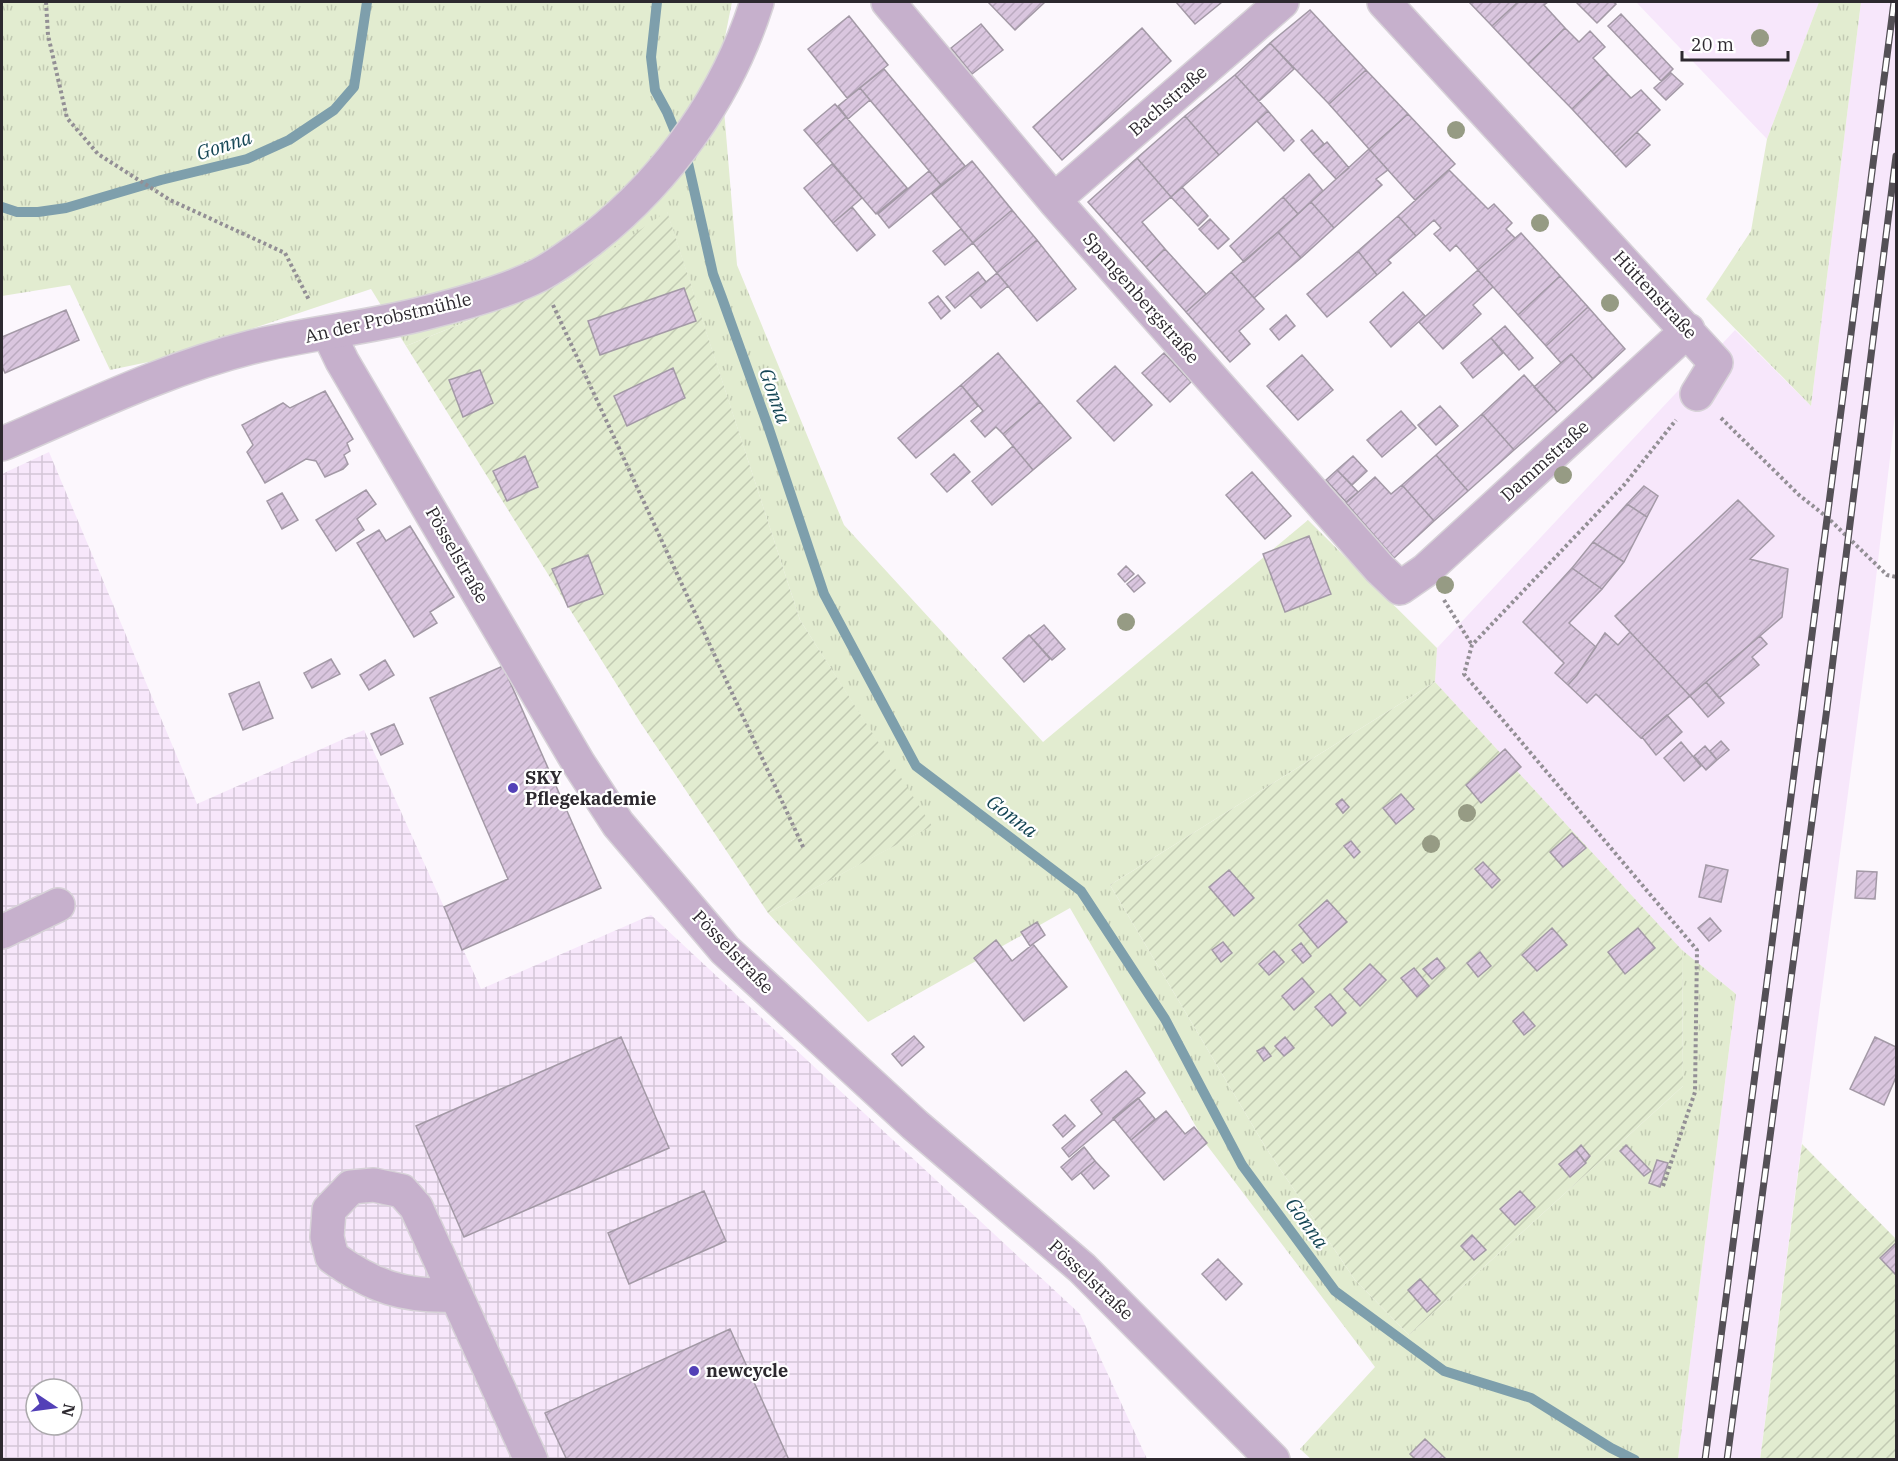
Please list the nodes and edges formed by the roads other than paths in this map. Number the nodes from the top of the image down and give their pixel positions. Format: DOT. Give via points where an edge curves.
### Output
graph roads {
  1 [pos="757,2"];
  2 [pos="888,2"];
  3 [pos="1282,2"];
  4 [pos="1384,2"];
  5 [pos="1054,200"];
  6 [pos="1688,330"];
  7 [pos="329,333"];
  8 [pos="1697,394"];
  9 [pos="2,444"];
  10 [pos="1413,579"];
  11 [pos="58,905"];
  12 [pos="2,932"];
  13 [pos="455,1295"];
  14 [pos="531,1460"];
  15 [pos="1273,1460"];
  1 -- 7 [label="street, An der Probstmühle" via="711,105 670,162 643,194 575,252 539,275 486,295 425,313"];
  2 -- 5 [label="street, Spangenbergstraße"];
  3 -- 5 [label="street, Bachstraße"];
  4 -- 6 [label="street, Hüttenstraße"];
  5 -- 10 [label="street, Spangenbergstraße" via="1380,568"];
  6 -- 8 [label="street, Hüttenstraße" via="1716,363"];
  6 -- 10 [label="street, Dammstraße"];
  7 -- 9 [label="street, An der Probstmühle" via="253,347 184,368"];
  7 -- 15 [label="street, Pösselstraße" via="579,764 618,824 725,950 915,1125 1082,1268"];
  11 -- 12 [label="street"];
  13 -- 14 [label="street"];
}
